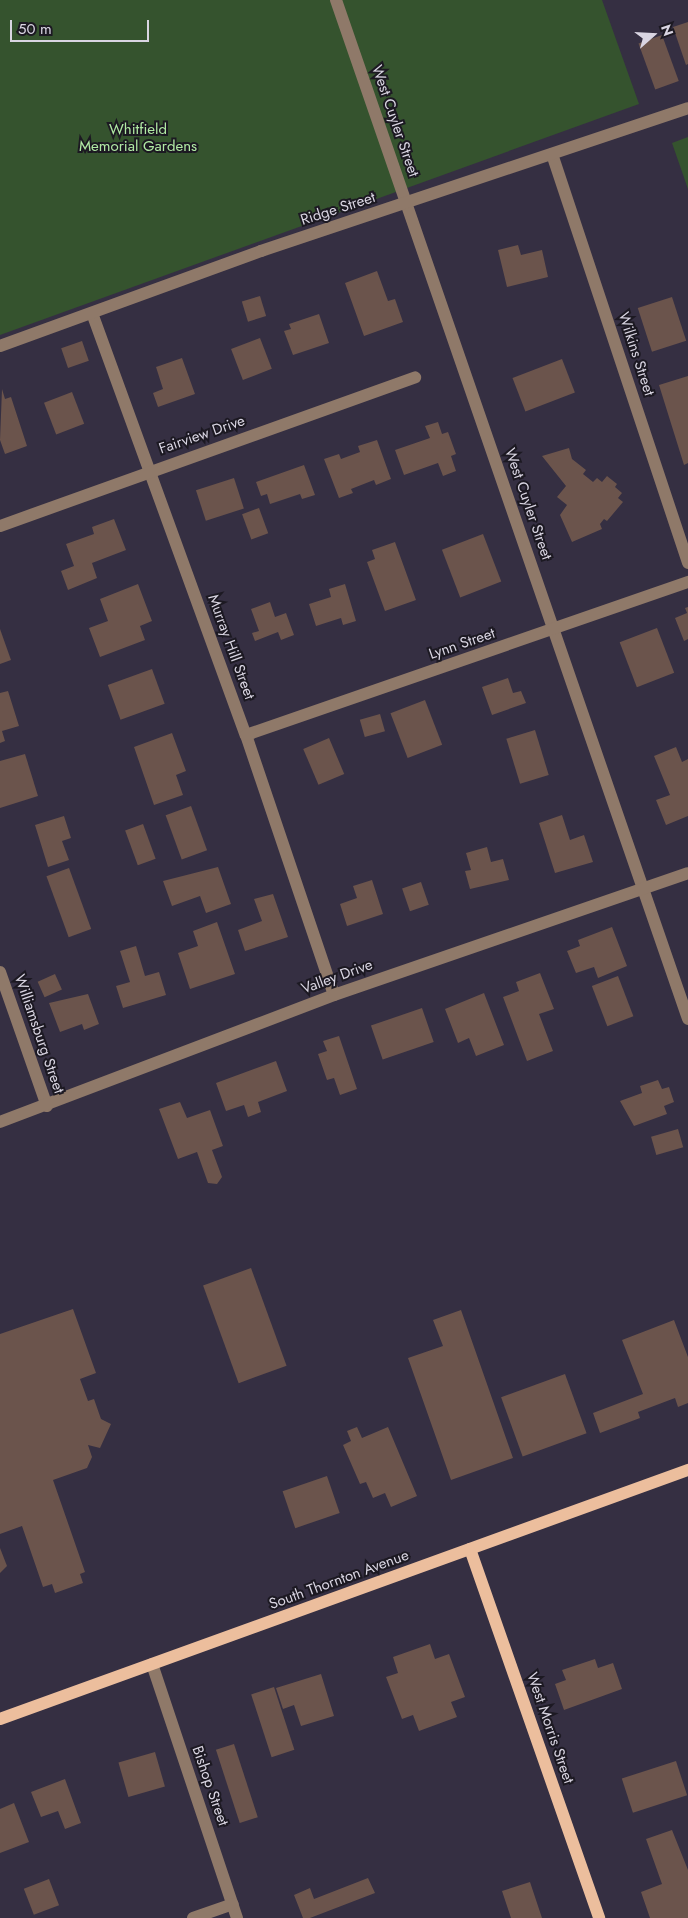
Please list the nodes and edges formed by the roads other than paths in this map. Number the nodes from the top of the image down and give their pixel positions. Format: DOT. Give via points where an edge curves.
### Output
graph roads {
  1 [pos="336,0"];
  2 [pos="688,108"];
  3 [pos="552,154"];
  4 [pos="407,203"];
  5 [pos="92,313"];
  6 [pos="0,346"];
  7 [pos="415,377"];
  8 [pos="149,470"];
  9 [pos="0,526"];
  10 [pos="688,563"];
  11 [pos="688,582"];
  12 [pos="554,629"];
  13 [pos="246,736"];
  14 [pos="688,873"];
  15 [pos="644,889"];
  16 [pos="0,972"];
  17 [pos="334,995"];
  18 [pos="688,1019"];
  19 [pos="47,1106"];
  20 [pos="0,1122"];
  21 [pos="688,1470"];
  22 [pos="470,1550"];
  23 [pos="152,1664"];
  24 [pos="0,1719"];
  25 [pos="233,1904"];
  26 [pos="193,1918"];
  27 [pos="237,1918"];
  28 [pos="599,1918"];
  1 -- 4 [label="street, West Cuyler Street"];
  2 -- 3 [label="street, Ridge Street"];
  3 -- 4 [label="street, Ridge Street"];
  3 -- 10 [label="street, Wilkins Street"];
  4 -- 5 [label="street, Ridge Street"];
  4 -- 12 [label="street, West Cuyler Street"];
  5 -- 6 [label="street, Ridge Street"];
  5 -- 8 [label="street, Murray Hill Street"];
  7 -- 8 [label="street, Fairview Drive"];
  8 -- 9 [label="street, Fairview Drive"];
  8 -- 13 [label="street, Murray Hill Street"];
  11 -- 12 [label="street, Lynn Street"];
  12 -- 13 [label="street, Lynn Street"];
  12 -- 15 [label="street, West Cuyler Street"];
  13 -- 17 [label="street, Murray Hill Street"];
  14 -- 15 [label="street, Valley Drive"];
  15 -- 17 [label="street, Valley Drive"];
  15 -- 18 [label="street, West Cuyler Street"];
  16 -- 19 [label="street, Williamsburg Street"];
  17 -- 19 [label="street, Valley Drive"];
  19 -- 20 [label="street, Valley Drive"];
  21 -- 22 [label="main road, South Thornton Avenue"];
  22 -- 23 [label="main road, South Thornton Avenue"];
  22 -- 28 [label="main road, West Morris Street"];
  23 -- 24 [label="main road, South Thornton Avenue"];
  23 -- 25 [label="street, Bishop Street"];
  25 -- 26 [label="street"];
  25 -- 27 [label="street, Bishop Street"];
}
